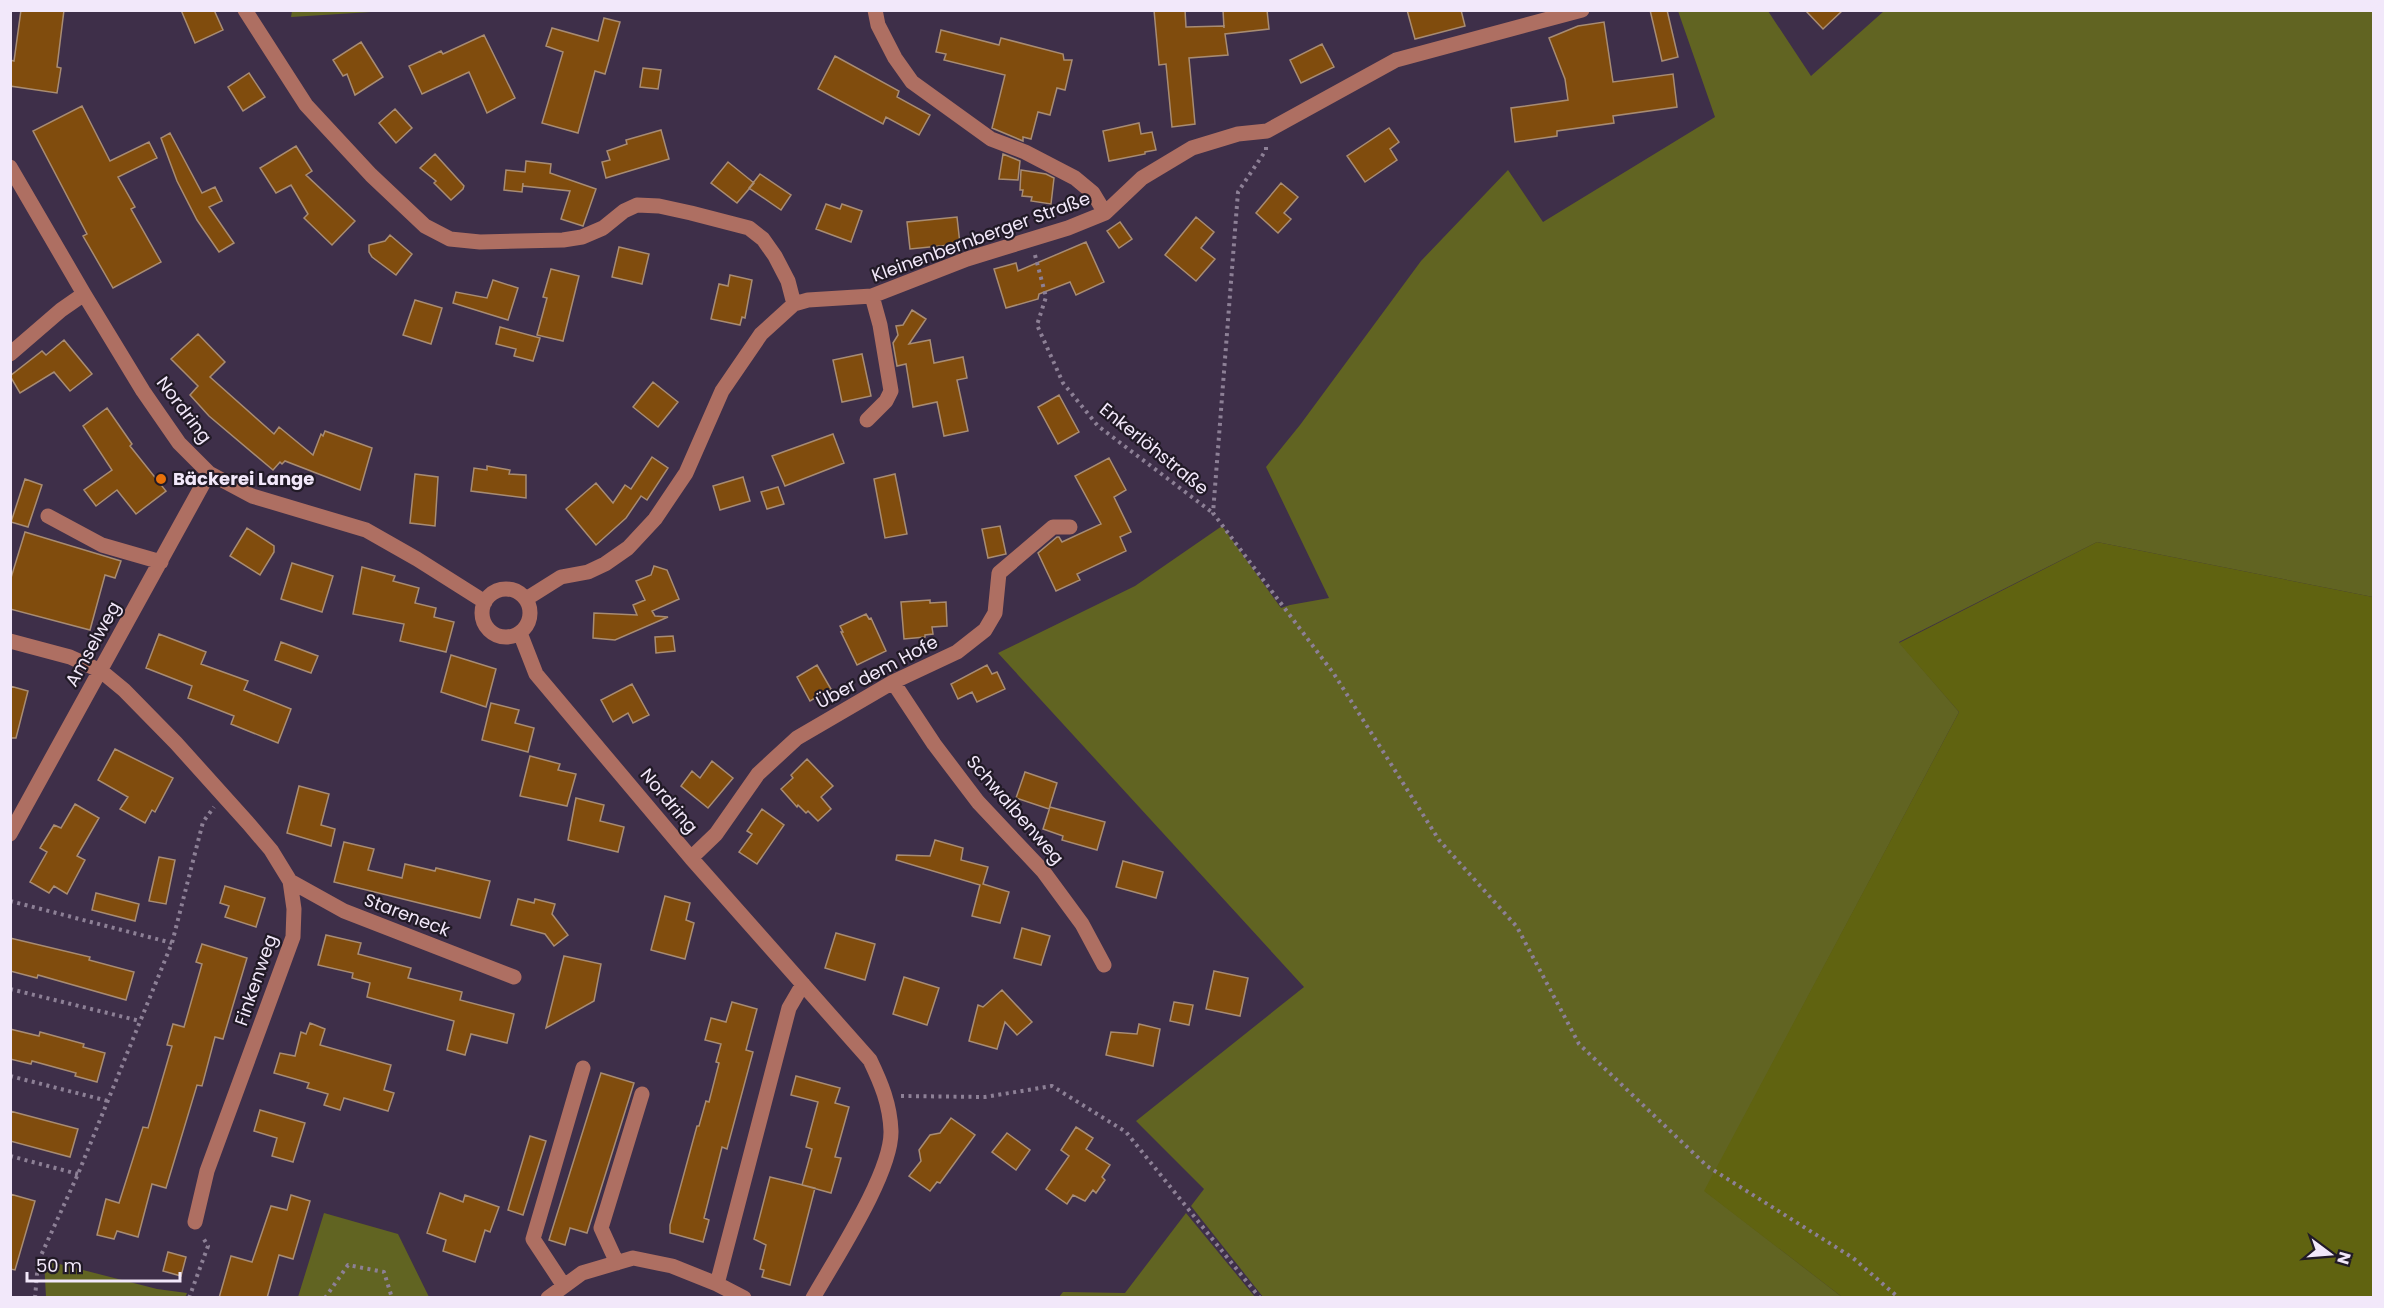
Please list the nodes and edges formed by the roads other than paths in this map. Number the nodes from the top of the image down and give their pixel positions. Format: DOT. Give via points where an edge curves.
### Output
graph roads {
  1 [pos="245,10"];
  2 [pos="875,10"];
  3 [pos="1582,10"];
  4 [pos="10,167"];
  5 [pos="1105,213"];
  6 [pos="84,294"];
  7 [pos="872,296"];
  8 [pos="794,304"];
  9 [pos="10,354"];
  10 [pos="867,420"];
  11 [pos="209,473"];
  12 [pos="48,516"];
  13 [pos="1070,526"];
  14 [pos="161,562"];
  15 [pos="526,599"];
  16 [pos="485,602"];
  17 [pos="520,633"];
  18 [pos="10,641"];
  19 [pos="101,671"];
  20 [pos="894,682"];
  21 [pos="10,834"];
  22 [pos="691,858"];
  23 [pos="290,881"];
  24 [pos="1104,965"];
  25 [pos="514,977"];
  26 [pos="803,984"];
  27 [pos="583,1068"];
  28 [pos="642,1094"];
  29 [pos="195,1222"];
  30 [pos="617,1263"];
  31 [pos="717,1284"];
  32 [pos="564,1286"];
  33 [pos="548,1298"];
  34 [pos="744,1298"];
  35 [pos="813,1298"];
  1 -- 8 [label="street" via="306,105 425,226 450,239 563,240 603,228 637,205 659,206 749,228 775,256"];
  2 -- 5 [label="street" via="878,25 912,82 991,139 1075,178 1093,193"];
  3 -- 5 [label="street, Kleinenbernberger Straße" via="1396,60 1266,131 1238,134 1192,148 1142,178"];
  4 -- 6 [label="street, Nordring"];
  5 -- 7 [label="street, Kleinenbernberger Straße"];
  6 -- 9 [label="street"];
  6 -- 11 [label="street, Nordring" via="179,444"];
  7 -- 8 [label="street, Kleinenbernberger Straße"];
  7 -- 10 [label="street" via="891,391"];
  8 -- 15 [label="street" via="761,334 722,391 686,473 655,519 628,548 588,572 561,577"];
  11 -- 14 [label="street, Amselweg"];
  11 -- 16 [label="street, Nordring" via="252,496 366,530"];
  12 -- 14 [label="street" via="102,545"];
  13 -- 20 [label="street, Über dem Hofe" via="1053,527 999,573 995,613 985,630 957,652"];
  14 -- 19 [label="street, Amselweg"];
  15 -- 16 [label="street" via="517,591 505,589 493,593"];
  15 -- 17 [label="street" via="530,617"];
  16 -- 17 [label="street" via="483,617 490,631 505,637"];
  17 -- 22 [label="street, Nordring" via="536,674"];
  18 -- 19 [label="street, Finkenweg" via="70,657"];
  19 -- 21 [label="street, Amselweg"];
  19 -- 23 [label="street, Finkenweg" via="124,690 223,795 271,850"];
  20 -- 22 [label="street, Über dem Hofe" via="797,738 758,774 716,834"];
  20 -- 24 [label="street, Schwalbenweg" via="978,802 1043,871 1082,924"];
  22 -- 26 [label="street, Nordring"];
  23 -- 25 [label="street, Stareneck" via="344,911"];
  23 -- 29 [label="street, Finkenweg" via="293,936 207,1171"];
  26 -- 31 [label="street" via="789,1008"];
  26 -- 35 [label="street, Nordring" via="870,1060 886,1096 891,1132 882,1173"];
  27 -- 32 [label="street" via="533,1239"];
  28 -- 30 [label="street" via="601,1228"];
  30 -- 31 [label="street" via="633,1258 672,1266"];
  30 -- 32 [label="street" via="582,1273"];
  31 -- 34 [label="street"];
  32 -- 33 [label="street"];
}
